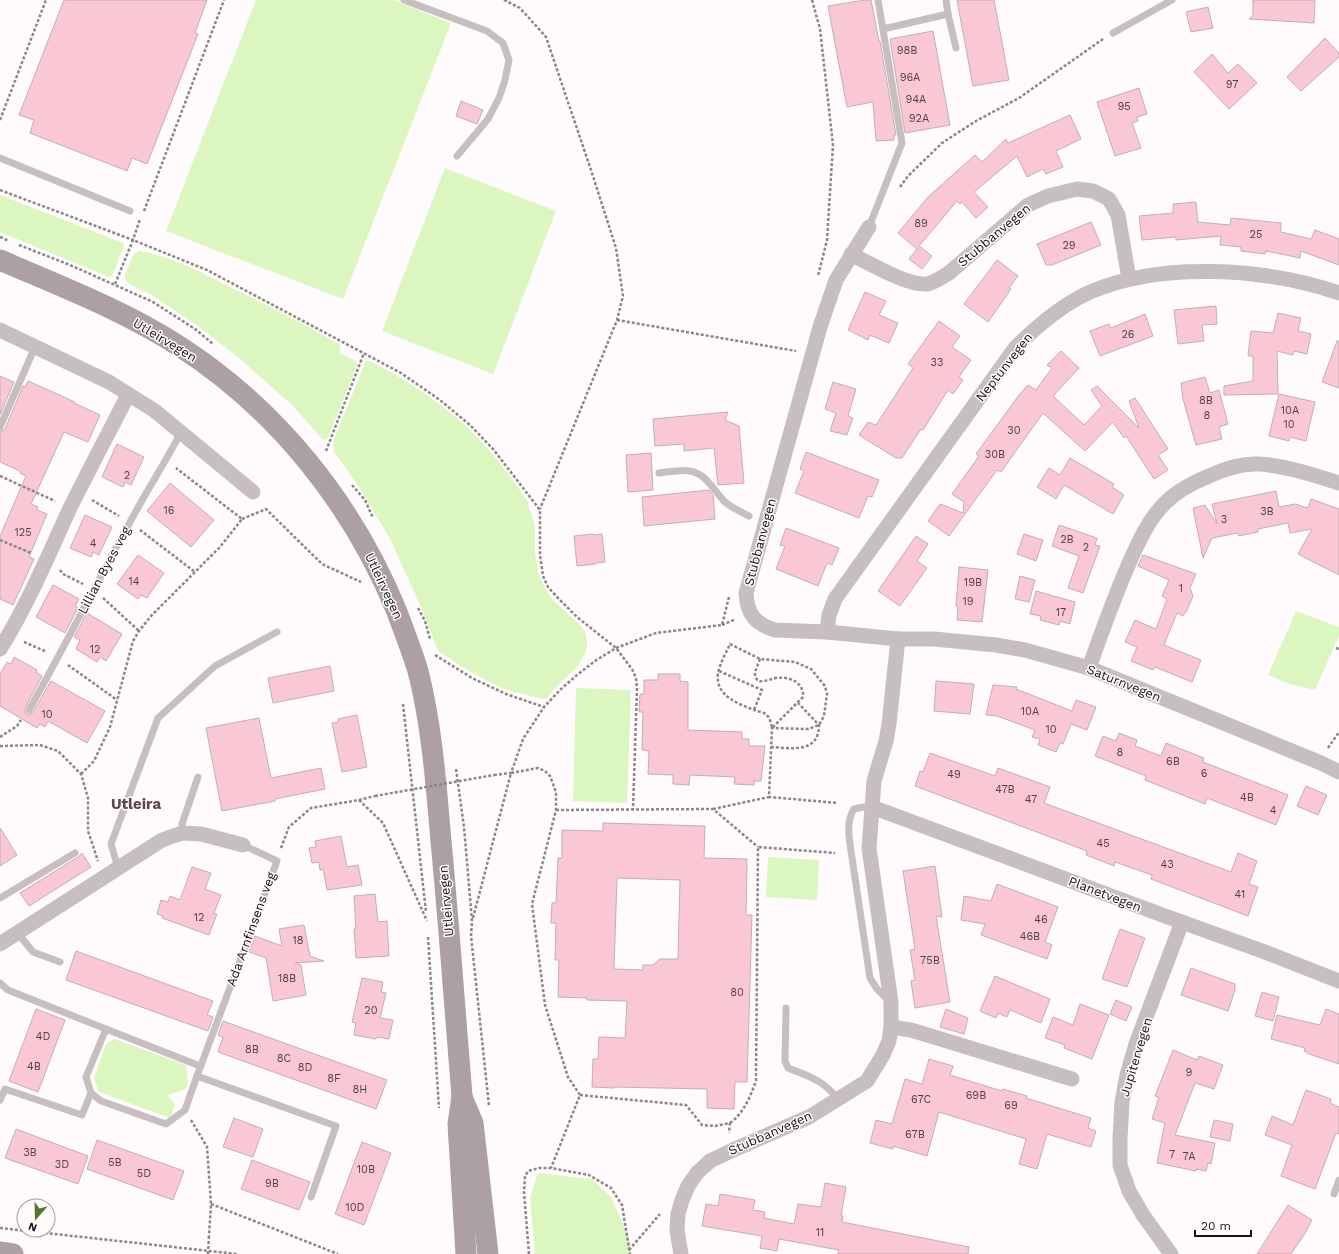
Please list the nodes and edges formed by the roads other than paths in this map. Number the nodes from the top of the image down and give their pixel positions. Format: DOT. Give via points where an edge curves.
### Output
graph roads {
  1 [pos="404,0"];
  2 [pos="878,0"];
  3 [pos="946,0"];
  4 [pos="1172,0"];
  5 [pos="948,14"];
  6 [pos="883,29"];
  7 [pos="1113,33"];
  8 [pos="956,48"];
  9 [pos="457,156"];
  10 [pos="0,158"];
  11 [pos="130,211"];
  12 [pos="869,226"];
  13 [pos="851,254"];
  14 [pos="0,260"];
  15 [pos="1129,278"];
  16 [pos="1339,293"];
  17 [pos="0,330"];
  18 [pos="35,347"];
  19 [pos="128,395"];
  20 [pos="0,427"];
  21 [pos="181,432"];
  22 [pos="659,473"];
  23 [pos="1339,484"];
  24 [pos="253,492"];
  25 [pos="750,516"];
  26 [pos="277,632"];
  27 [pos="827,632"];
  28 [pos="898,639"];
  29 [pos="0,649"];
  30 [pos="1089,668"];
  31 [pos="29,710"];
  32 [pos="1339,772"];
  33 [pos="198,777"];
  34 [pos="872,807"];
  35 [pos="182,833"];
  36 [pos="243,845"];
  37 [pos="75,853"];
  38 [pos="112,871"];
  39 [pos="0,898"];
  40 [pos="1182,922"];
  41 [pos="18,932"];
  42 [pos="0,944"];
  43 [pos="60,962"];
  44 [pos="1339,981"];
  45 [pos="0,983"];
  46 [pos="891,1002"];
  47 [pos="786,1008"];
  48 [pos="891,1027"];
  49 [pos="106,1029"];
  50 [pos="200,1066"];
  51 [pos="197,1076"];
  52 [pos="1072,1079"];
  53 [pos="91,1093"];
  54 [pos="462,1096"];
  55 [pos="0,1100"];
  56 [pos="838,1100"];
  57 [pos="1339,1180"];
  58 [pos="1334,1194"];
  59 [pos="311,1197"];
  60 [pos="0,1252"];
  61 [pos="13,1254"];
  62 [pos="466,1254"];
  63 [pos="488,1254"];
  64 [pos="681,1254"];
  65 [pos="1171,1254"];
  1 -- 9 [label="lane" via="487,31 503,44 509,60 499,98 488,119"];
  2 -- 6 [label="lane, Stubbanvegen"];
  3 -- 5 [label="lane"];
  4 -- 7 [label="lane"];
  5 -- 6 [label="lane"];
  5 -- 8 [label="lane"];
  6 -- 12 [label="lane, Stubbanvegen" via="902,143"];
  10 -- 11 [label="lane"];
  12 -- 13 [label="street, Stubbanvegen"];
  13 -- 15 [label="street, Stubbanvegen" via="897,277 916,283 937,281 1028,205 1048,196 1077,189 1093,191 1109,199 1118,215"];
  13 -- 27 [label="street, Stubbanvegen" via="836,280 820,327 746,593 750,613 767,628"];
  14 -- 54 [label="main road, Utleirvegen" via="106,306 142,325 179,346 250,400 326,484 370,554 403,627 417,670 425,707 438,804"];
  15 -- 16 [label="street, Neptunvegen" via="1218,271 1249,273 1280,277"];
  15 -- 27 [label="street, Neptunvegen" via="1089,292 1068,304 1037,326 1016,348 835,599 829,615"];
  17 -- 18 [label="street"];
  18 -- 19 [label="street" via="109,382"];
  18 -- 20 [label="lane"];
  19 -- 21 [label="street" via="155,411"];
  19 -- 29 [label="street"];
  21 -- 24 [label="street"];
  21 -- 31 [label="lane, Lillian Byes veg"];
  22 -- 25 [label="lane" via="690,471 699,474 724,501"];
  23 -- 30 [label="street" via="1288,468 1259,464 1219,471 1179,492 1166,502 1140,538"];
  26 -- 38 [label="lane" via="215,666 158,718 111,844"];
  27 -- 28 [label="street, Stubbanvegen"];
  28 -- 30 [label="street, Saturnvegen" via="996,645 1025,650"];
  28 -- 34 [label="street, Stubbanvegen" via="889,724 874,781"];
  30 -- 32 [label="street, Saturnvegen"];
  33 -- 35 [label="lane" via="182,824"];
  34 -- 40 [label="street, Planetvegen"];
  34 -- 46 [label="street, Stubbanvegen" via="869,848"];
  34 -- 46 [label="lane" via="859,808 852,813 849,830 851,851 870,978"];
  35 -- 36 [label="street, Ada Arnfinsens veg" via="202,834"];
  35 -- 38 [label="street, Ada Arnfinsens veg" via="162,840"];
  36 -- 50 [label="lane, Ada Arnfinsens veg" via="277,860"];
  37 -- 39 [label="lane"];
  38 -- 41 [label="street, Ada Arnfinsens veg"];
  40 -- 44 [label="street, Planetvegen"];
  40 -- 65 [label="street, Jupitervegen" via="1136,1044 1127,1075 1122,1102 1120,1139 1120,1165 1129,1191"];
  41 -- 42 [label="street, Ada Arnfinsens veg"];
  41 -- 43 [label="lane" via="33,952"];
  45 -- 49 [label="lane" via="8,990"];
  46 -- 48 [label="street, Stubbanvegen"];
  47 -- 56 [label="lane" via="785,1061 788,1068 815,1078 832,1091"];
  48 -- 52 [label="street" via="911,1030"];
  48 -- 56 [label="street, Stubbanvegen" via="883,1055 867,1081"];
  49 -- 50 [label="lane"];
  49 -- 53 [label="lane" via="86,1076"];
  50 -- 51 [label="lane, Ada Arnfinsens veg"];
  51 -- 53 [label="lane, Ada Arnfinsens veg" via="185,1110 166,1124 101,1101"];
  51 -- 59 [label="lane" via="336,1126"];
  53 -- 55 [label="lane" via="82,1115 4,1089"];
  54 -- 62 [label="main road, Utleirvegen" via="458,1124"];
  54 -- 63 [label="main road, Utleirvegen" via="473,1123"];
  56 -- 64 [label="street, Stubbanvegen" via="809,1117 710,1161 697,1173 688,1186 678,1214 677,1231"];
  57 -- 58 [label="lane"];
  60 -- 61 [label="main road"];
}
